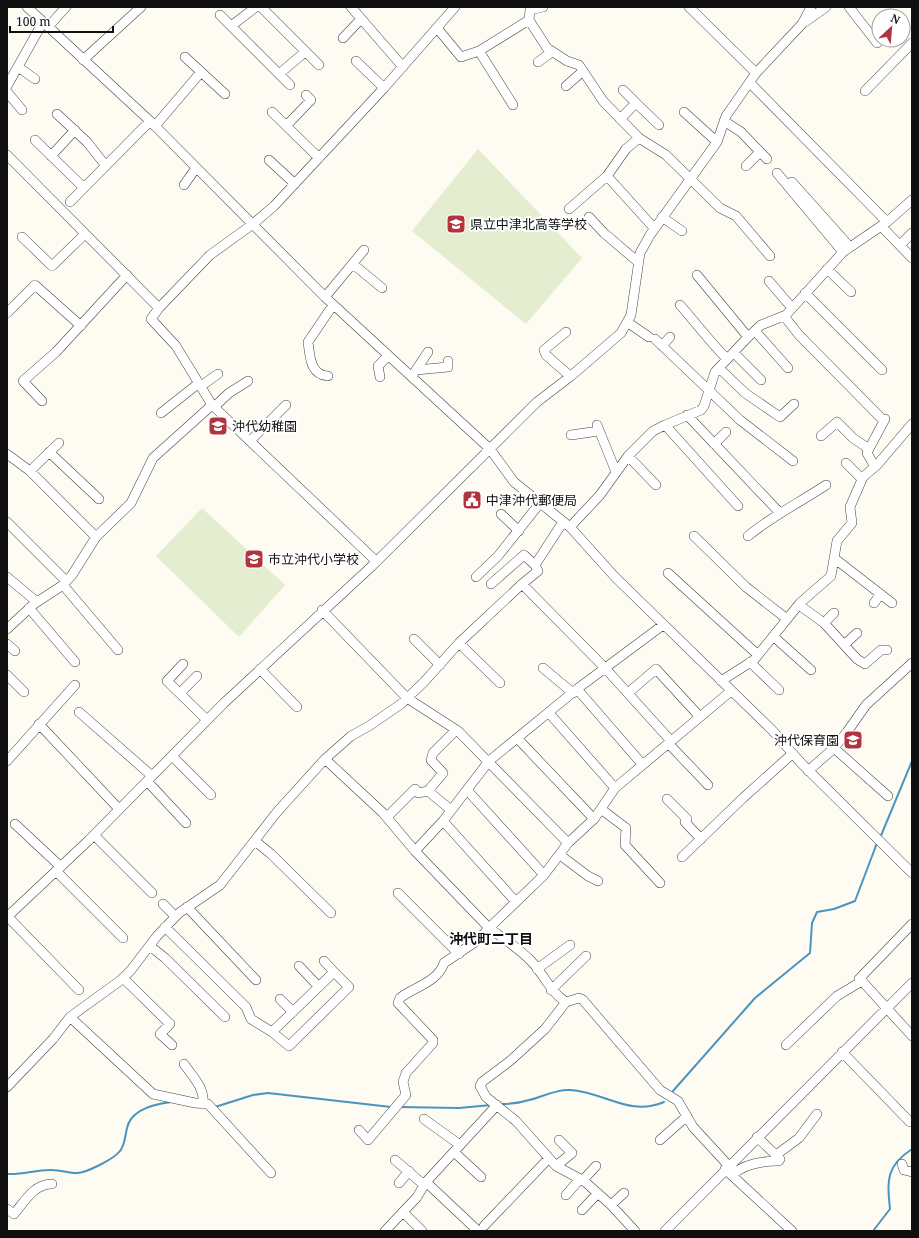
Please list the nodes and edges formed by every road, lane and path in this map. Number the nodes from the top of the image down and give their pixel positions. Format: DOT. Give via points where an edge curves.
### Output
graph roads {
  1 [pos="27,7"];
  2 [pos="66,7"];
  3 [pos="141,7"];
  4 [pos="256,7"];
  5 [pos="261,7"];
  6 [pos="351,7"];
  7 [pos="456,7"];
  8 [pos="543,7"];
  9 [pos="689,7"];
  10 [pos="811,7"];
  11 [pos="826,7"];
  12 [pos="849,7"];
  13 [pos="220,15"];
  14 [pos="361,19"];
  15 [pos="529,20"];
  16 [pos="802,24"];
  17 [pos="45,25"];
  18 [pos="231,26"];
  19 [pos="437,28"];
  20 [pos="871,35"];
  21 [pos="344,38"];
  22 [pos="912,43"];
  23 [pos="479,51"];
  24 [pos="305,52"];
  25 [pos="552,52"];
  26 [pos="185,57"];
  27 [pos="83,60"];
  28 [pos="356,61"];
  29 [pos="538,62"];
  30 [pos="319,65"];
  31 [pos="18,66"];
  32 [pos="403,67"];
  33 [pos="582,71"];
  34 [pos="201,72"];
  35 [pos="756,73"];
  36 [pos="279,74"];
  37 [pos="35,79"];
  38 [pos="750,83"];
  39 [pos="290,85"];
  40 [pos="7,86"];
  41 [pos="566,86"];
  42 [pos="384,88"];
  43 [pos="623,90"];
  44 [pos="865,91"];
  45 [pos="7,92"];
  46 [pos="225,94"];
  47 [pos="306,95"];
  48 [pos="636,103"];
  49 [pos="513,105"];
  50 [pos="22,110"];
  51 [pos="272,112"];
  52 [pos="684,112"];
  53 [pos="57,114"];
  54 [pos="620,119"];
  55 [pos="724,121"];
  56 [pos="152,124"];
  57 [pos="659,125"];
  58 [pos="286,126"];
  59 [pos="75,130"];
  60 [pos="639,138"];
  61 [pos="35,140"];
  62 [pos="717,142"];
  63 [pos="760,152"];
  64 [pos="7,155"];
  65 [pos="51,156"];
  66 [pos="320,158"];
  67 [pos="767,159"];
  68 [pos="269,160"];
  69 [pos="106,166"];
  70 [pos="746,166"];
  71 [pos="196,168"];
  72 [pos="777,173"];
  73 [pos="607,176"];
  74 [pos="789,178"];
  75 [pos="691,179"];
  76 [pos="295,184"];
  77 [pos="184,185"];
  78 [pos="84,188"];
  79 [pos="70,202"];
  80 [pos="910,204"];
  81 [pos="569,209"];
  82 [pos="589,217"];
  83 [pos="662,217"];
  84 [pos="253,224"];
  85 [pos="884,224"];
  86 [pos="654,228"];
  87 [pos="682,231"];
  88 [pos="912,233"];
  89 [pos="85,234"];
  90 [pos="22,237"];
  91 [pos="900,245"];
  92 [pos="847,249"];
  93 [pos="364,250"];
  94 [pos="770,256"];
  95 [pos="912,258"];
  96 [pos="638,262"];
  97 [pos="353,264"];
  98 [pos="827,270"];
  99 [pos="127,275"];
  100 [pos="697,275"];
  101 [pos="769,281"];
  102 [pos="382,288"];
  103 [pos="851,292"];
  104 [pos="805,293"];
  105 [pos="325,297"];
  106 [pos="333,305"];
  107 [pos="680,305"];
  108 [pos="159,308"];
  109 [pos="792,308"];
  110 [pos="7,313"];
  111 [pos="784,316"];
  112 [pos="627,322"];
  113 [pos="81,326"];
  114 [pos="566,332"];
  115 [pos="751,334"];
  116 [pos="670,337"];
  117 [pos="662,346"];
  118 [pos="428,352"];
  119 [pos="734,353"];
  120 [pos="388,356"];
  121 [pos="727,360"];
  122 [pos="448,361"];
  123 [pos="719,368"];
  124 [pos="788,368"];
  125 [pos="882,370"];
  126 [pos="218,374"];
  127 [pos="414,374"];
  128 [pos="328,376"];
  129 [pos="570,376"];
  130 [pos="380,377"];
  131 [pos="760,380"];
  132 [pos="248,381"];
  133 [pos="200,385"];
  134 [pos="708,392"];
  135 [pos="42,401"];
  136 [pos="794,404"];
  137 [pos="286,405"];
  138 [pos="213,406"];
  139 [pos="161,413"];
  140 [pos="687,415"];
  141 [pos="665,424"];
  142 [pos="912,424"];
  143 [pos="726,432"];
  144 [pos="571,435"];
  145 [pos="821,436"];
  146 [pos="250,441"];
  147 [pos="59,443"];
  148 [pos="714,444"];
  149 [pos="490,449"];
  150 [pos="869,449"];
  151 [pos="49,452"];
  152 [pos="7,454"];
  153 [pos="628,456"];
  154 [pos="15,460"];
  155 [pos="793,460"];
  156 [pos="846,463"];
  157 [pos="7,465"];
  158 [pos="875,467"];
  159 [pos="30,471"];
  160 [pos="616,472"];
  161 [pos="862,479"];
  162 [pos="656,485"];
  163 [pos="826,485"];
  164 [pos="99,499"];
  165 [pos="540,503"];
  166 [pos="738,506"];
  167 [pos="780,513"];
  168 [pos="501,514"];
  169 [pos="7,522"];
  170 [pos="567,525"];
  171 [pos="519,531"];
  172 [pos="750,531"];
  173 [pos="694,536"];
  174 [pos="96,537"];
  175 [pos="834,558"];
  176 [pos="374,564"];
  177 [pos="535,565"];
  178 [pos="668,573"];
  179 [pos="7,577"];
  180 [pos="476,577"];
  181 [pos="65,583"];
  182 [pos="491,584"];
  183 [pos="522,584"];
  184 [pos="880,595"];
  185 [pos="37,602"];
  186 [pos="874,603"];
  187 [pos="892,603"];
  188 [pos="799,604"];
  189 [pos="29,608"];
  190 [pos="322,610"];
  191 [pos="834,613"];
  192 [pos="787,619"];
  193 [pos="824,624"];
  194 [pos="663,625"];
  195 [pos="8,626"];
  196 [pos="857,633"];
  197 [pos="773,636"];
  198 [pos="414,639"];
  199 [pos="459,643"];
  200 [pos="7,644"];
  201 [pos="844,645"];
  202 [pos="118,650"];
  203 [pos="887,650"];
  204 [pos="14,651"];
  205 [pos="758,655"];
  206 [pos="75,662"];
  207 [pos="750,662"];
  208 [pos="912,663"];
  209 [pos="184,664"];
  210 [pos="440,665"];
  211 [pos="543,668"];
  212 [pos="605,668"];
  213 [pos="260,669"];
  214 [pos="811,670"];
  215 [pos="7,675"];
  216 [pos="197,676"];
  217 [pos="721,681"];
  218 [pos="500,683"];
  219 [pos="75,685"];
  220 [pos="779,690"];
  221 [pos="575,691"];
  222 [pos="24,692"];
  223 [pos="731,692"];
  224 [pos="180,693"];
  225 [pos="628,693"];
  226 [pos="407,698"];
  227 [pos="297,707"];
  228 [pos="79,712"];
  229 [pos="549,712"];
  230 [pos="700,717"];
  231 [pos="207,720"];
  232 [pos="38,724"];
  233 [pos="456,730"];
  234 [pos="517,738"];
  235 [pos="669,742"];
  236 [pos="834,748"];
  237 [pos="792,754"];
  238 [pos="172,756"];
  239 [pos="325,759"];
  240 [pos="7,761"];
  241 [pos="488,761"];
  242 [pos="642,764"];
  243 [pos="808,771"];
  244 [pos="150,778"];
  245 [pos="708,785"];
  246 [pos="615,788"];
  247 [pos="467,790"];
  248 [pos="428,791"];
  249 [pos="211,795"];
  250 [pos="888,796"];
  251 [pos="667,799"];
  252 [pos="601,809"];
  253 [pos="119,810"];
  254 [pos="451,810"];
  255 [pos="387,817"];
  256 [pos="594,819"];
  257 [pos="443,821"];
  258 [pos="186,823"];
  259 [pos="15,824"];
  260 [pos="94,835"];
  261 [pos="701,839"];
  262 [pos="255,841"];
  263 [pos="568,843"];
  264 [pos="415,850"];
  265 [pos="560,855"];
  266 [pos="682,857"];
  267 [pos="59,869"];
  268 [pos="912,873"];
  269 [pos="544,875"];
  270 [pos="598,881"];
  271 [pos="660,882"];
  272 [pos="152,892"];
  273 [pos="398,893"];
  274 [pos="516,902"];
  275 [pos="163,904"];
  276 [pos="187,907"];
  277 [pos="331,913"];
  278 [pos="7,916"];
  279 [pos="175,916"];
  280 [pos="912,924"];
  281 [pos="165,927"];
  282 [pos="489,928"];
  283 [pos="123,938"];
  284 [pos="570,945"];
  285 [pos="150,946"];
  286 [pos="459,954"];
  287 [pos="586,956"];
  288 [pos="324,961"];
  289 [pos="299,966"];
  290 [pos="537,969"];
  291 [pos="334,972"];
  292 [pos="123,978"];
  293 [pos="256,980"];
  294 [pos="862,980"];
  295 [pos="912,983"];
  296 [pos="319,987"];
  297 [pos="79,990"];
  298 [pos="551,990"];
  299 [pos="280,999"];
  300 [pos="566,1002"];
  301 [pos="887,1008"];
  302 [pos="293,1012"];
  303 [pos="70,1017"];
  304 [pos="225,1018"];
  305 [pos="272,1032"];
  306 [pos="912,1036"];
  307 [pos="172,1045"];
  308 [pos="786,1045"];
  309 [pos="842,1052"];
  310 [pos="184,1064"];
  311 [pos="7,1087"];
  312 [pos="203,1104"];
  313 [pos="497,1105"];
  314 [pos="817,1114"];
  315 [pos="687,1116"];
  316 [pos="424,1119"];
  317 [pos="910,1122"];
  318 [pos="359,1130"];
  319 [pos="757,1137"];
  320 [pos="559,1140"];
  321 [pos="660,1140"];
  322 [pos="457,1148"];
  323 [pos="776,1155"];
  324 [pos="549,1158"];
  325 [pos="396,1160"];
  326 [pos="902,1164"];
  327 [pos="556,1166"];
  328 [pos="596,1166"];
  329 [pos="727,1167"];
  330 [pos="409,1171"];
  331 [pos="912,1172"];
  332 [pos="271,1173"];
  333 [pos="732,1175"];
  334 [pos="481,1177"];
  335 [pos="581,1180"];
  336 [pos="399,1183"];
  337 [pos="52,1184"];
  338 [pos="426,1184"];
  339 [pos="598,1193"];
  340 [pos="624,1193"];
  341 [pos="566,1195"];
  342 [pos="611,1205"];
  343 [pos="7,1209"];
  344 [pos="582,1210"];
  345 [pos="403,1212"];
  346 [pos="484,1226"];
  347 [pos="385,1231"];
  348 [pos="422,1231"];
  349 [pos="476,1231"];
  350 [pos="635,1231"];
  351 [pos="665,1231"];
  352 [pos="792,1231"];
  1 -- 17 [label="street"];
  2 -- 17 [label="street"];
  3 -- 27 [label="street"];
  4 -- 18 [label="street"];
  5 -- 24 [label="street"];
  6 -- 14 [label="street"];
  7 -- 19 [label="street"];
  8 -- 15 [label="street" via="530,10"];
  9 -- 35 [label="street"];
  10 -- 16 [label="street"];
  11 -- 16 [label="street"];
  12 -- 20 [label="street"];
  13 -- 18 [label="street"];
  14 -- 21 [label="street"];
  14 -- 32 [label="street"];
  15 -- 23 [label="street"];
  15 -- 25 [label="street"];
  16 -- 35 [label="street"];
  17 -- 27 [label="street"];
  17 -- 31 [label="street"];
  18 -- 36 [label="street"];
  19 -- 23 [label="street" via="461,57"];
  19 -- 32 [label="street"];
  22 -- 44 [label="street"];
  23 -- 49 [label="street"];
  24 -- 30 [label="street"];
  24 -- 36 [label="street"];
  25 -- 29 [label="street"];
  25 -- 33 [label="street" via="579,65"];
  26 -- 34 [label="street"];
  27 -- 56 [label="street"];
  28 -- 42 [label="street"];
  31 -- 37 [label="street"];
  31 -- 40 [label="street"];
  32 -- 42 [label="street"];
  33 -- 41 [label="street"];
  33 -- 54 [label="street" via="603,101"];
  34 -- 46 [label="street"];
  34 -- 56 [label="street"];
  35 -- 38 [label="street"];
  36 -- 39 [label="street"];
  38 -- 55 [label="street"];
  38 -- 85 [label="street"];
  42 -- 66 [label="street"];
  43 -- 48 [label="street"];
  45 -- 50 [label="street"];
  47 -- 58 [label="street" via="311,100"];
  48 -- 54 [label="street"];
  48 -- 57 [label="street"];
  51 -- 58 [label="street"];
  52 -- 62 [label="street"];
  53 -- 59 [label="street"];
  54 -- 60 [label="street"];
  55 -- 62 [label="street"];
  55 -- 63 [label="street" via="742,132"];
  56 -- 69 [label="street"];
  56 -- 71 [label="street"];
  58 -- 66 [label="street"];
  59 -- 65 [label="street"];
  59 -- 69 [label="street"];
  60 -- 73 [label="street" via="626,149"];
  60 -- 75 [label="street" via="666,155"];
  61 -- 65 [label="street"];
  62 -- 75 [label="street"];
  63 -- 67 [label="street"];
  63 -- 70 [label="street"];
  64 -- 89 [label="street"];
  65 -- 78 [label="street"];
  66 -- 76 [label="street"];
  68 -- 76 [label="street"];
  69 -- 78 [label="street"];
  71 -- 77 [label="street"];
  71 -- 84 [label="street"];
  72 -- 92 [label="street"];
  73 -- 81 [label="street"];
  73 -- 86 [label="street"];
  74 -- 92 [label="street"];
  75 -- 83 [label="street"];
  75 -- 94 [label="street" via="720,208 736,216"];
  76 -- 84 [label="street"];
  78 -- 79 [label="street"];
  80 -- 85 [label="street"];
  82 -- 96 [label="street"];
  83 -- 86 [label="street"];
  83 -- 87 [label="street"];
  84 -- 105 [label="street"];
  84 -- 108 [label="street" via="210,255"];
  85 -- 91 [label="street"];
  85 -- 92 [label="street"];
  86 -- 96 [label="street" via="640,253"];
  88 -- 91 [label="street"];
  89 -- 90 [label="street" via="52,266"];
  89 -- 99 [label="street"];
  91 -- 95 [label="street"];
  92 -- 98 [label="street"];
  93 -- 97 [label="street"];
  96 -- 112 [label="street" via="631,315"];
  97 -- 102 [label="street"];
  97 -- 105 [label="street"];
  98 -- 103 [label="street"];
  98 -- 104 [label="street"];
  99 -- 108 [label="street"];
  99 -- 113 [label="street"];
  100 -- 115 [label="street"];
  101 -- 109 [label="street"];
  104 -- 109 [label="street"];
  104 -- 125 [label="street"];
  105 -- 106 [label="street"];
  106 -- 120 [label="street"];
  106 -- 128 [label="street" via="308,342 311,366 322,376"];
  107 -- 121 [label="street"];
  108 -- 133 [label="street" via="151,319 176,346"];
  109 -- 111 [label="street"];
  110 -- 113 [label="street" via="35,285"];
  111 -- 115 [label="street" via="760,325"];
  111 -- 150 [label="street" via="799,335 882,418"];
  112 -- 117 [label="street"];
  112 -- 129 [label="street" via="618,336"];
  113 -- 135 [label="street" via="23,380"];
  114 -- 129 [label="street" via="544,350 546,355"];
  115 -- 119 [label="street"];
  115 -- 124 [label="street"];
  116 -- 117 [label="street"];
  117 -- 134 [label="street"];
  118 -- 127 [label="street"];
  119 -- 121 [label="street"];
  119 -- 131 [label="street"];
  120 -- 127 [label="street"];
  120 -- 130 [label="street" via="378,366"];
  121 -- 123 [label="street"];
  122 -- 127 [label="street" via="448,367"];
  123 -- 134 [label="street" via="712,378"];
  123 -- 136 [label="street" via="745,393 780,417"];
  126 -- 133 [label="street"];
  127 -- 149 [label="street"];
  129 -- 149 [label="street" via="537,402"];
  132 -- 138 [label="street"];
  133 -- 138 [label="street"];
  133 -- 139 [label="street"];
  134 -- 140 [label="street" via="701,410"];
  134 -- 155 [label="street"];
  137 -- 146 [label="street"];
  138 -- 146 [label="street"];
  138 -- 174 [label="street" via="153,458 131,503"];
  140 -- 141 [label="street"];
  140 -- 148 [label="street"];
  141 -- 153 [label="street" via="653,431"];
  141 -- 166 [label="street"];
  142 -- 158 [label="street"];
  143 -- 148 [label="street"];
  144 -- 160 [label="street" via="598,428"];
  145 -- 150 [label="street" via="837,422"];
  146 -- 176 [label="street"];
  147 -- 151 [label="street"];
  148 -- 167 [label="street"];
  149 -- 165 [label="street" via="514,482"];
  149 -- 176 [label="street"];
  150 -- 158 [label="street" via="867,453"];
  151 -- 159 [label="street"];
  151 -- 164 [label="street"];
  152 -- 154 [label="street"];
  153 -- 160 [label="street"];
  153 -- 162 [label="street"];
  154 -- 157 [label="street"];
  154 -- 159 [label="street"];
  156 -- 161 [label="street"];
  158 -- 161 [label="street"];
  159 -- 174 [label="street"];
  160 -- 170 [label="street" via="600,495"];
  161 -- 175 [label="street" via="850,508 852,524 837,540"];
  163 -- 167 [label="street"];
  165 -- 170 [label="street"];
  165 -- 171 [label="street"];
  167 -- 172 [label="street"];
  168 -- 171 [label="street"];
  169 -- 181 [label="street"];
  170 -- 177 [label="street"];
  170 -- 194 [label="street"];
  171 -- 180 [label="street"];
  173 -- 192 [label="street" via="746,587"];
  174 -- 181 [label="street"];
  175 -- 184 [label="street"];
  175 -- 188 [label="street" via="831,576"];
  176 -- 190 [label="street"];
  177 -- 182 [label="street" via="524,555"];
  177 -- 183 [label="street" via="538,572"];
  178 -- 205 [label="street"];
  179 -- 185 [label="street"];
  181 -- 185 [label="street"];
  181 -- 202 [label="street"];
  183 -- 199 [label="street"];
  183 -- 212 [label="street"];
  184 -- 186 [label="street"];
  184 -- 187 [label="street"];
  185 -- 189 [label="street"];
  188 -- 192 [label="street"];
  188 -- 193 [label="street"];
  189 -- 195 [label="street"];
  189 -- 206 [label="street"];
  190 -- 213 [label="street"];
  190 -- 226 [label="street"];
  191 -- 193 [label="street"];
  192 -- 197 [label="street"];
  193 -- 201 [label="street"];
  194 -- 212 [label="street"];
  194 -- 217 [label="street"];
  196 -- 201 [label="street"];
  197 -- 205 [label="street"];
  197 -- 214 [label="street"];
  198 -- 210 [label="street"];
  199 -- 210 [label="street"];
  199 -- 218 [label="street"];
  200 -- 204 [label="street"];
  201 -- 203 [label="street" via="865,664 881,650"];
  205 -- 207 [label="street"];
  207 -- 217 [label="street"];
  207 -- 220 [label="street"];
  208 -- 236 [label="street" via="866,705"];
  209 -- 224 [label="street" via="167,681"];
  210 -- 226 [label="street"];
  211 -- 221 [label="street"];
  212 -- 221 [label="street"];
  212 -- 225 [label="street"];
  213 -- 227 [label="street"];
  213 -- 231 [label="street"];
  215 -- 222 [label="street"];
  216 -- 224 [label="street"];
  217 -- 223 [label="street"];
  219 -- 232 [label="street"];
  221 -- 229 [label="street"];
  221 -- 242 [label="street"];
  223 -- 230 [label="street"];
  223 -- 237 [label="street" via="772,730"];
  224 -- 231 [label="street"];
  225 -- 230 [label="street" via="656,669"];
  225 -- 235 [label="street"];
  226 -- 233 [label="street"];
  226 -- 239 [label="street" via="351,736"];
  228 -- 244 [label="street"];
  229 -- 234 [label="street"];
  229 -- 246 [label="street"];
  230 -- 235 [label="street"];
  231 -- 238 [label="street"];
  232 -- 240 [label="street"];
  232 -- 253 [label="street"];
  233 -- 241 [label="street"];
  233 -- 248 [label="street" via="433,753 432,760 443,773"];
  234 -- 241 [label="street"];
  234 -- 256 [label="street"];
  235 -- 242 [label="street"];
  235 -- 245 [label="street"];
  236 -- 243 [label="street"];
  236 -- 250 [label="street"];
  237 -- 243 [label="street"];
  237 -- 261 [label="street"];
  238 -- 244 [label="street"];
  238 -- 249 [label="street"];
  239 -- 255 [label="street"];
  239 -- 262 [label="street"];
  241 -- 247 [label="street"];
  241 -- 263 [label="street"];
  242 -- 246 [label="street"];
  243 -- 268 [label="street"];
  244 -- 253 [label="street"];
  244 -- 258 [label="street"];
  246 -- 252 [label="street"];
  247 -- 254 [label="street"];
  247 -- 269 [label="street"];
  248 -- 254 [label="street"];
  248 -- 255 [label="street" via="418,793 414,789"];
  251 -- 261 [label="street"];
  252 -- 256 [label="street"];
  252 -- 271 [label="street" via="626,828 625,845"];
  253 -- 260 [label="street"];
  254 -- 257 [label="street"];
  255 -- 264 [label="street"];
  256 -- 263 [label="street"];
  257 -- 264 [label="street"];
  257 -- 274 [label="street"];
  259 -- 267 [label="street"];
  260 -- 267 [label="street"];
  260 -- 272 [label="street"];
  261 -- 266 [label="street"];
  262 -- 276 [label="street" via="220,885"];
  262 -- 277 [label="street" via="272,854"];
  263 -- 265 [label="street"];
  264 -- 282 [label="street"];
  265 -- 269 [label="street"];
  265 -- 270 [label="street"];
  267 -- 278 [label="street"];
  267 -- 283 [label="street"];
  269 -- 274 [label="street"];
  273 -- 286 [label="street"];
  274 -- 282 [label="street"];
  275 -- 279 [label="street"];
  276 -- 279 [label="street"];
  276 -- 293 [label="street"];
  278 -- 297 [label="street"];
  279 -- 281 [label="street"];
  280 -- 294 [label="street" via="859,979"];
  281 -- 285 [label="street"];
  281 -- 305 [label="street" via="246,1007 251,1019"];
  282 -- 286 [label="street"];
  282 -- 290 [label="street" via="524,954"];
  284 -- 290 [label="street"];
  285 -- 292 [label="street"];
  285 -- 304 [label="street"];
  286 -- 318 [label="street" via="444,964 432,979 400,998 398,1003 433,1043 406,1073 403,1082 406,1094 370,1142"];
  287 -- 298 [label="street"];
  288 -- 291 [label="street"];
  289 -- 296 [label="street"];
  290 -- 298 [label="street"];
  291 -- 296 [label="street"];
  291 -- 305 [label="street" via="352,984 289,1046"];
  292 -- 303 [label="street"];
  292 -- 307 [label="street" via="170,1024 160,1034"];
  294 -- 301 [label="street"];
  294 -- 308 [label="street" via="837,996"];
  295 -- 301 [label="street"];
  296 -- 302 [label="street"];
  298 -- 300 [label="street"];
  299 -- 302 [label="street"];
  300 -- 313 [label="street" via="545,1029 482,1082 482,1092"];
  300 -- 315 [label="street" via="579,998 583,1000 660,1090 678,1101"];
  301 -- 306 [label="street"];
  301 -- 309 [label="street"];
  302 -- 305 [label="street"];
  303 -- 311 [label="street" via="53,1039"];
  303 -- 312 [label="street" via="153,1094"];
  309 -- 317 [label="street"];
  309 -- 319 [label="street"];
  310 -- 312 [label="street" via="202,1090"];
  312 -- 332 [label="street" via="208,1104"];
  313 -- 322 [label="street"];
  313 -- 324 [label="street" via="516,1121"];
  314 -- 323 [label="street" via="799,1138"];
  315 -- 321 [label="street"];
  315 -- 329 [label="street" via="693,1127"];
  316 -- 322 [label="street"];
  319 -- 323 [label="street"];
  319 -- 329 [label="street"];
  320 -- 327 [label="street" via="572,1153"];
  322 -- 334 [label="street"];
  322 -- 338 [label="street"];
  323 -- 333 [label="street" via="779,1161 740,1167"];
  324 -- 327 [label="street"];
  324 -- 346 [label="street"];
  325 -- 330 [label="street"];
  326 -- 331 [label="street" via="904,1170"];
  327 -- 335 [label="street"];
  328 -- 335 [label="street"];
  329 -- 333 [label="street"];
  329 -- 351 [label="street"];
  330 -- 336 [label="street"];
  330 -- 338 [label="street"];
  333 -- 352 [label="street"];
  335 -- 339 [label="street"];
  335 -- 341 [label="street"];
  337 -- 343 [label="street" via="37,1187 14,1214"];
  338 -- 345 [label="street"];
  338 -- 349 [label="street"];
  339 -- 342 [label="street"];
  339 -- 344 [label="street"];
  340 -- 342 [label="street"];
  342 -- 350 [label="street"];
  345 -- 347 [label="street"];
  345 -- 348 [label="street"];
}
